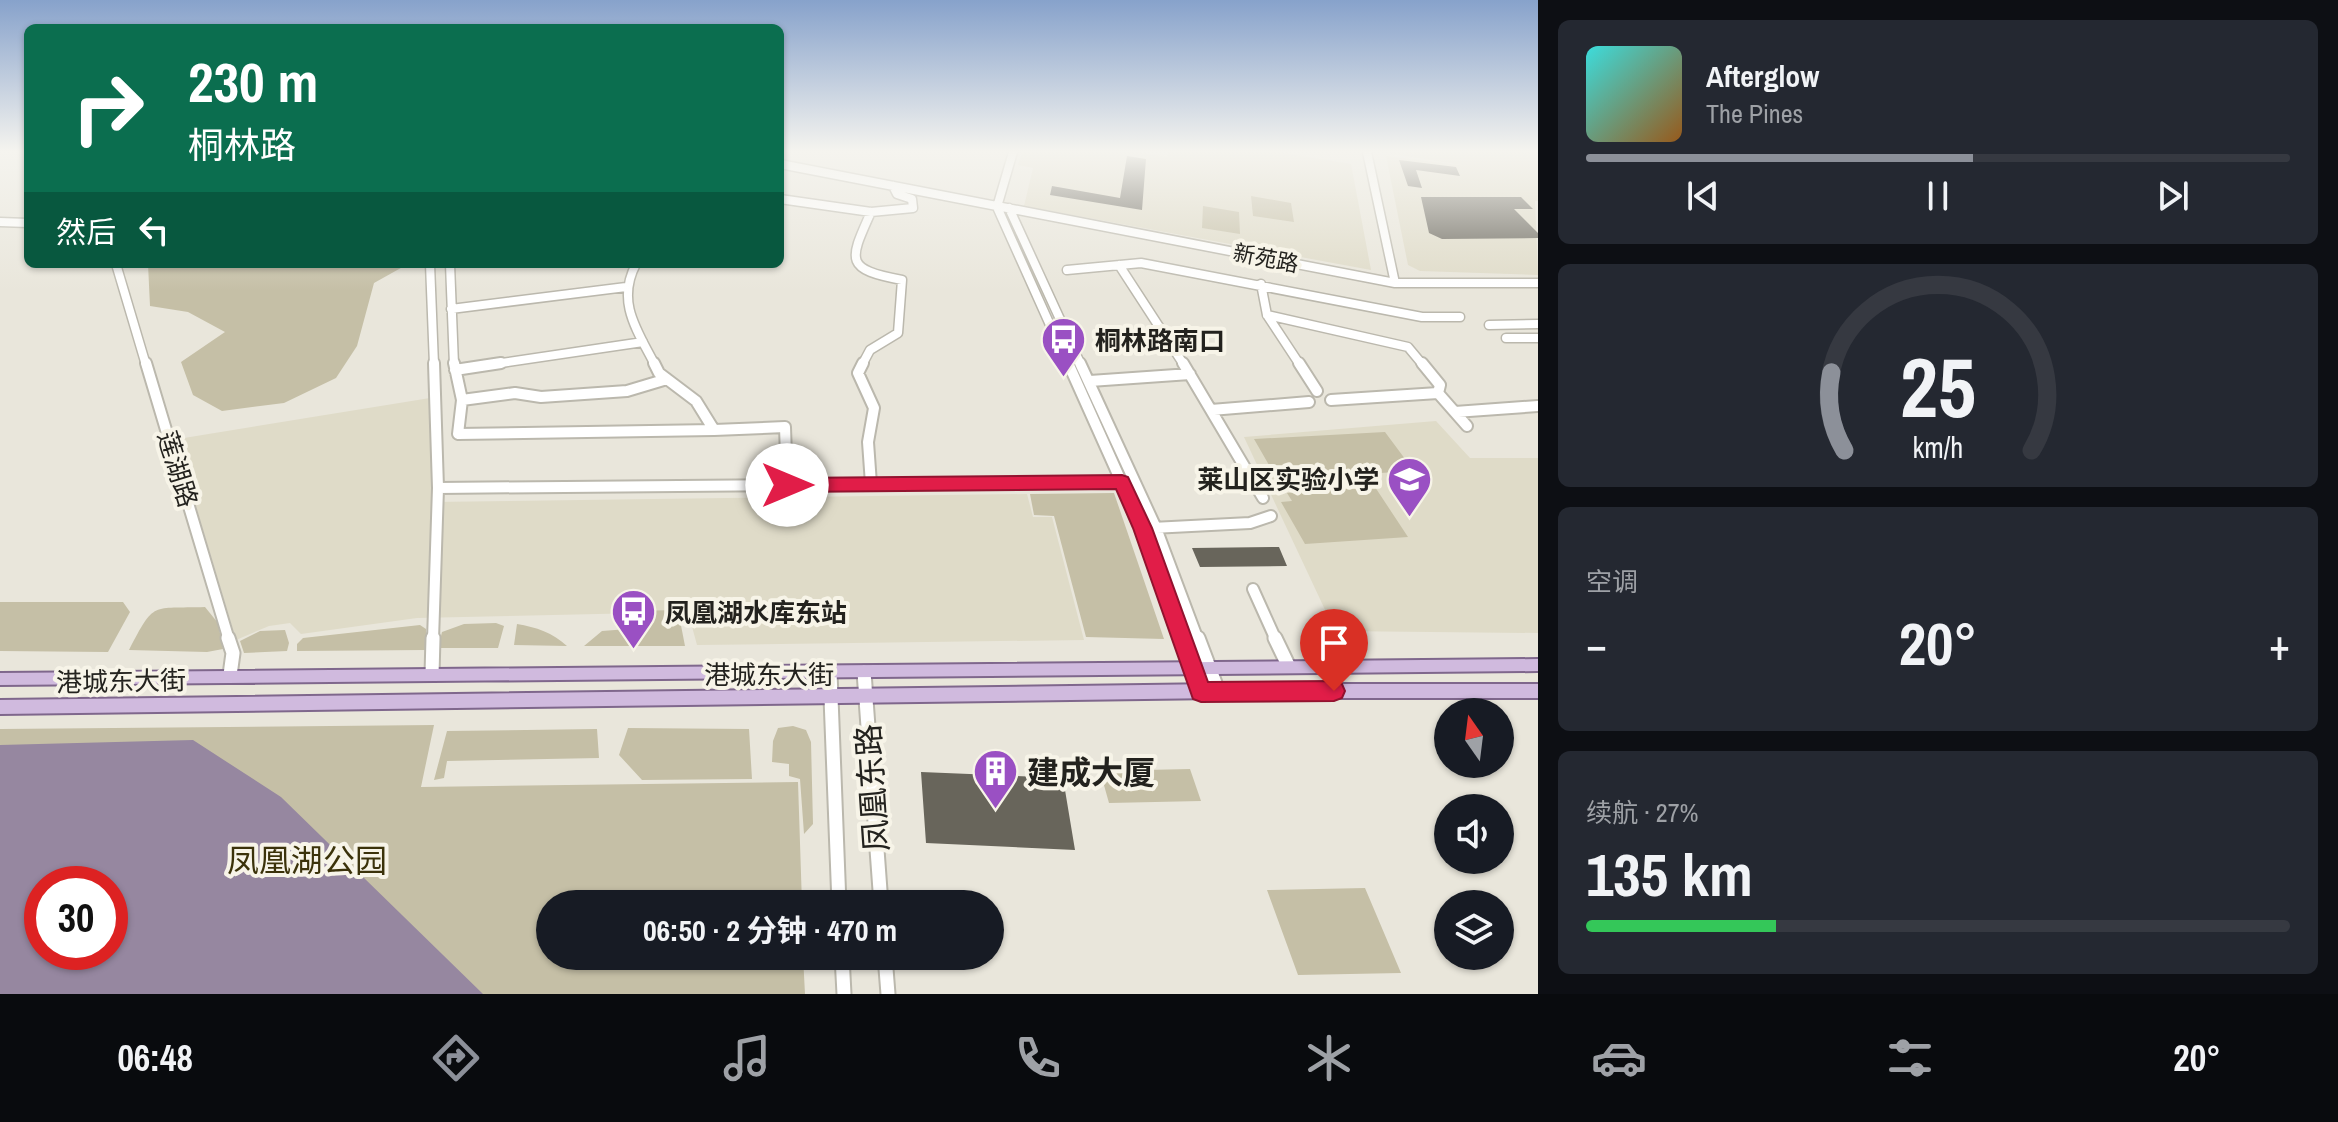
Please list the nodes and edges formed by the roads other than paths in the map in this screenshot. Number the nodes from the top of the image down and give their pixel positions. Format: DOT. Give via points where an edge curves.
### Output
graph roads {
  1 [pos="910,198"];
  2 [pos="954,198"];
  3 [pos="1000,198"];
  4 [pos="1377,198"];
  5 [pos="784,200"];
  6 [pos="997,207"];
  7 [pos="1009,208"];
  8 [pos="871,212"];
  9 [pos="0,222"];
  10 [pos="24,223"];
  11 [pos="1119,265"];
  12 [pos="117,268"];
  13 [pos="430,268"];
  14 [pos="450,268"];
  15 [pos="634,268"];
  16 [pos="1067,270"];
  17 [pos="1395,283"];
  18 [pos="1538,283"];
  19 [pos="1261,284"];
  20 [pos="626,287"];
  21 [pos="451,309"];
  22 [pos="1267,315"];
  23 [pos="1460,317"];
  24 [pos="1538,324"];
  25 [pos="1489,325"];
  26 [pos="1506,338"];
  27 [pos="1538,338"];
  28 [pos="643,342"];
  29 [pos="455,370"];
  30 [pos="1190,374"];
  31 [pos="667,379"];
  32 [pos="1090,381"];
  33 [pos="1317,391"];
  34 [pos="1438,393"];
  35 [pos="462,400"];
  36 [pos="1331,400"];
  37 [pos="1309,402"];
  38 [pos="1538,406"];
  39 [pos="1211,410"];
  40 [pos="1455,412"];
  41 [pos="1467,426"];
  42 [pos="714,430"];
  43 [pos="1122,482"];
  44 [pos="871,484"];
  45 [pos="787,485"];
  46 [pos="438,488"];
  47 [pos="1263,498"];
  48 [pos="1271,516"];
  49 [pos="1142,528"];
  50 [pos="1156,528"];
  51 [pos="1253,589"];
  52 [pos="1288,665"];
  53 [pos="1538,665"];
  54 [pos="1191,666"];
  55 [pos="1208,666"];
  56 [pos="830,672"];
  57 [pos="864,672"];
  58 [pos="432,674"];
  59 [pos="230,675"];
  60 [pos="0,679"];
  61 [pos="1218,691"];
  62 [pos="1538,691"];
  63 [pos="1201,692"];
  64 [pos="829,697"];
  65 [pos="866,698"];
  66 [pos="0,707"];
  67 [pos="838,890"];
  68 [pos="880,890"];
  69 [pos="843,970"];
  70 [pos="886,970"];
  71 [pos="844,994"];
  72 [pos="888,994"];
  1 -- 8 [label="street" via="913,208"];
  2 -- 6 [label="street, 新苑路"];
  3 -- 6 [label="street"];
  4 -- 17 [label="street"];
  5 -- 8 [label="street"];
  6 -- 7 [label="street, 新苑路"];
  6 -- 43 [label="street"];
  7 -- 17 [label="street, 新苑路"];
  7 -- 32 [label="street"];
  8 -- 44 [label="street" via="854,250 856,262 870,274 902,280 898,333 870,350 858,373 874,408 868,442"];
  9 -- 10 [label="street"];
  11 -- 16 [label="street"];
  11 -- 19 [label="street" via="1141,263"];
  11 -- 30 [label="street"];
  12 -- 59 [label="street, 莲湖路" via="233,653"];
  13 -- 46 [label="street"];
  14 -- 21 [label="street"];
  15 -- 20 [label="street"];
  17 -- 18 [label="street, 新苑路"];
  19 -- 22 [label="street"];
  19 -- 23 [label="street" via="1422,317"];
  20 -- 21 [label="street"];
  20 -- 28 [label="street" via="626,301"];
  21 -- 29 [label="street"];
  22 -- 33 [label="street"];
  22 -- 34 [label="street" via="1408,347 1440,385"];
  24 -- 25 [label="street"];
  26 -- 27 [label="street"];
  28 -- 29 [label="street"];
  28 -- 31 [label="street"];
  29 -- 35 [label="street"];
  30 -- 32 [label="street"];
  30 -- 39 [label="street"];
  31 -- 35 [label="street" via="627,391 541,397 515,393"];
  31 -- 42 [label="street" via="696,401"];
  32 -- 50 [label="street"];
  34 -- 36 [label="street"];
  34 -- 40 [label="street"];
  35 -- 42 [label="street" via="458,434"];
  37 -- 39 [label="street"];
  38 -- 40 [label="street"];
  39 -- 47 [label="street"];
  40 -- 41 [label="street"];
  42 -- 45 [label="street" via="785,427"];
  43 -- 44 [label="street"];
  43 -- 49 [label="street"];
  44 -- 45 [label="street"];
  45 -- 46 [label="street"];
  46 -- 58 [label="street"];
  48 -- 50 [label="street" via="1250,523"];
  49 -- 50 [label="street"];
  49 -- 54 [label="street"];
  50 -- 55 [label="street"];
  51 -- 52 [label="street"];
  52 -- 53 [label="main road, 港城东大街"];
  52 -- 55 [label="main road, 港城东大街"];
  54 -- 55 [label="main road, 港城东大街"];
  54 -- 57 [label="main road, 港城东大街"];
  54 -- 63 [label="street"];
  55 -- 61 [label="street"];
  56 -- 57 [label="main road, 港城东大街"];
  56 -- 58 [label="main road, 港城东大街"];
  56 -- 64 [label="street, 凤凰东路"];
  57 -- 65 [label="street, 凤凰东路"];
  58 -- 59 [label="main road, 港城东大街"];
  59 -- 60 [label="main road, 港城东大街"];
  61 -- 62 [label="main road, 港城东大街"];
  61 -- 63 [label="main road, 港城东大街"];
  63 -- 65 [label="main road, 港城东大街"];
  64 -- 65 [label="main road, 港城东大街"];
  64 -- 66 [label="main road, 港城东大街"];
  64 -- 67 [label="street, 凤凰东路"];
  65 -- 68 [label="street, 凤凰东路"];
  69 -- 71 [label="street"];
  70 -- 72 [label="street"];
}
